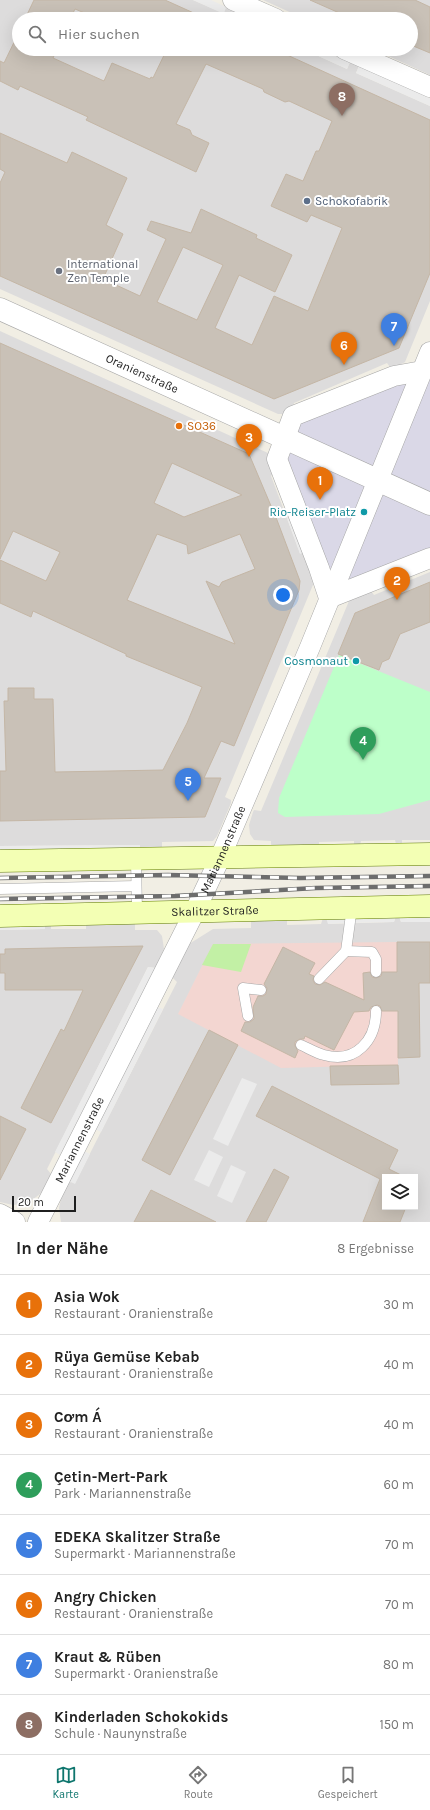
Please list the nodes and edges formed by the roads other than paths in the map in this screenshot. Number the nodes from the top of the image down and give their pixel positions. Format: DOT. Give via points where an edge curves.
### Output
graph roads {
  1 [pos="233,0"];
  2 [pos="260,12"];
  3 [pos="360,56"];
  4 [pos="430,87"];
  5 [pos="0,309"];
  6 [pos="430,352"];
  7 [pos="426,376"];
  8 [pos="285,438"];
  9 [pos="377,480"];
  10 [pos="430,504"];
  11 [pos="430,558"];
  12 [pos="329,598"];
  13 [pos="430,854"];
  14 [pos="220,858"];
  15 [pos="136,859"];
  16 [pos="0,861"];
  17 [pos="136,886"];
  18 [pos="0,889"];
  19 [pos="430,906"];
  20 [pos="352,907"];
  21 [pos="195,911"];
  22 [pos="137,912"];
  23 [pos="0,916"];
  24 [pos="346,951"];
  25 [pos="376,972"];
  26 [pos="319,979"];
  27 [pos="262,990"];
  28 [pos="376,1011"];
  29 [pos="248,1016"];
  30 [pos="301,1045"];
  31 [pos="0,1214"];
  32 [pos="15,1222"];
  33 [pos="38,1222"];
  1 -- 2 [label="street"];
  3 -- 4 [label="street"];
  5 -- 8 [label="street, Oranienstraße"];
  6 -- 7 [label="street"];
  7 -- 8 [label="street" via="394,376 293,416"];
  7 -- 9 [label="street"];
  8 -- 9 [label="street"];
  8 -- 12 [label="street" via="277,459"];
  9 -- 10 [label="street"];
  9 -- 12 [label="street"];
  11 -- 12 [label="street"];
  12 -- 14 [label="street, Mariannenstraße"];
  13 -- 14 [label="main road"];
  14 -- 15 [label="main road"];
  14 -- 21 [label="street, Mariannenstraße"];
  15 -- 16 [label="main road"];
  15 -- 17 [label="lane"];
  17 -- 18 [label="lane"];
  17 -- 22 [label="lane"];
  19 -- 20 [label="main road, Skalitzer Straße"];
  20 -- 21 [label="main road, Skalitzer Straße"];
  20 -- 24 [label="lane"];
  21 -- 22 [label="main road, Skalitzer Straße"];
  21 -- 33 [label="street, Mariannenstraße"];
  22 -- 23 [label="main road, Skalitzer Straße"];
  24 -- 25 [label="lane" via="372,952 376,959"];
  24 -- 26 [label="lane"];
  27 -- 29 [label="lane" via="243,988"];
  28 -- 30 [label="lane" via="372,1035 356,1052 344,1056 324,1055"];
  31 -- 32 [label="street"];
}
